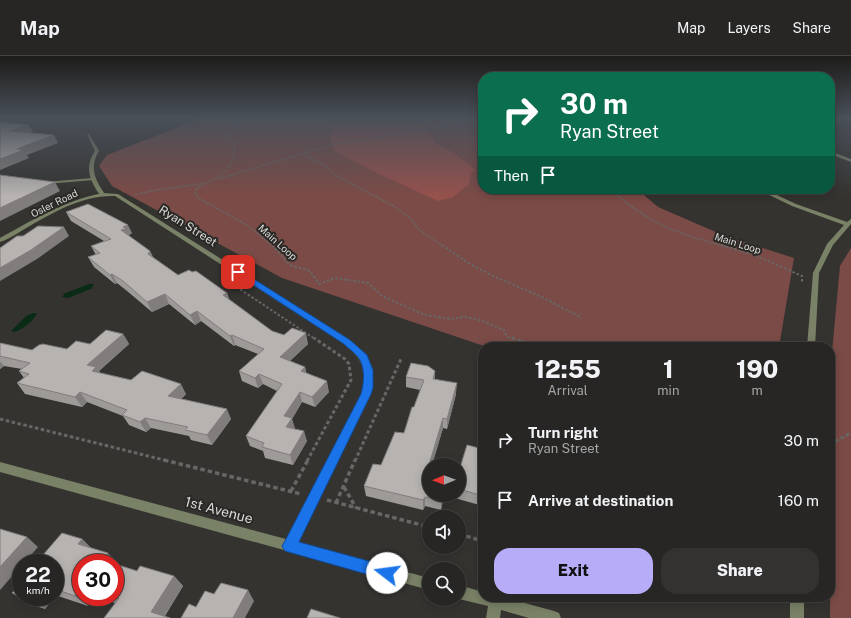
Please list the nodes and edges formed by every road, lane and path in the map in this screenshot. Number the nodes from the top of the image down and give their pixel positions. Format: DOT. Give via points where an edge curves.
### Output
graph roads {
  1 [pos="93,144"];
  2 [pos="235,144"];
  3 [pos="334,144"];
  4 [pos="303,153"];
  5 [pos="835,154"];
  6 [pos="851,160"];
  7 [pos="92,179"];
  8 [pos="38,182"];
  9 [pos="208,182"];
  10 [pos="102,194"];
  11 [pos="616,194"];
  12 [pos="771,194"];
  13 [pos="121,199"];
  14 [pos="849,222"];
  15 [pos="0,240"];
  16 [pos="228,281"];
  17 [pos="802,288"];
  18 [pos="582,318"];
  19 [pos="524,342"];
  20 [pos="812,342"];
  21 [pos="402,358"];
  22 [pos="0,419"];
  23 [pos="851,433"];
  24 [pos="835,441"];
  25 [pos="0,466"];
  26 [pos="344,486"];
  27 [pos="290,491"];
  28 [pos="314,497"];
  29 [pos="336,503"];
  30 [pos="356,508"];
  31 [pos="422,525"];
  32 [pos="466,536"];
  33 [pos="478,540"];
  34 [pos="289,546"];
  35 [pos="422,582"];
  36 [pos="466,594"];
  37 [pos="478,597"];
  38 [pos="495,602"];
  39 [pos="797,602"];
  40 [pos="493,618"];
  41 [pos="554,618"];
  42 [pos="797,618"];
  1 -- 7 [label="street" via="97,151 92,164"];
  2 -- 9 [label="path, Main Loop" via="226,170 221,176"];
  3 -- 4 [label="path"];
  4 -- 9 [label="path"];
  4 -- 18 [label="path" via="324,165 335,175 397,208 412,220 418,229 470,264"];
  5 -- 6 [label="street"];
  7 -- 8 [label="street"];
  7 -- 10 [label="street"];
  9 -- 13 [label="path" via="148,191"];
  9 -- 19 [label="path, Main Loop" via="196,189 195,194 200,199 247,225 269,242 290,265 310,271 319,284 335,278 368,283 382,296 407,308 444,318 477,319 504,330 507,337"];
  10 -- 13 [label="street, Ryan Street" via="111,194"];
  10 -- 15 [label="street, Osler Road" via="73,202"];
  11 -- 17 [label="path, Main Loop" via="623,202 654,222 703,240 745,251 802,276"];
  12 -- 14 [label="street" via="794,205"];
  13 -- 28 [label="street, Ryan Street" via="347,342 364,357 369,378 366,394"];
  14 -- 20 [label="street" via="830,244 816,273"];
  16 -- 27 [label="path" via="349,364 351,380"];
  21 -- 26 [label="path"];
  22 -- 27 [label="path"];
  23 -- 24 [label="path"];
  25 -- 34 [label="street, 1st Avenue"];
  26 -- 29 [label="path"];
  26 -- 30 [label="path"];
  27 -- 28 [label="path"];
  28 -- 29 [label="path"];
  28 -- 34 [label="street, Ryan Street"];
  29 -- 30 [label="path"];
  30 -- 31 [label="path"];
  32 -- 33 [label="path"];
  34 -- 35 [label="street, 1st Avenue"];
  36 -- 37 [label="street"];
  38 -- 40 [label="street"];
  38 -- 41 [label="street"];
  39 -- 42 [label="street"];
}
